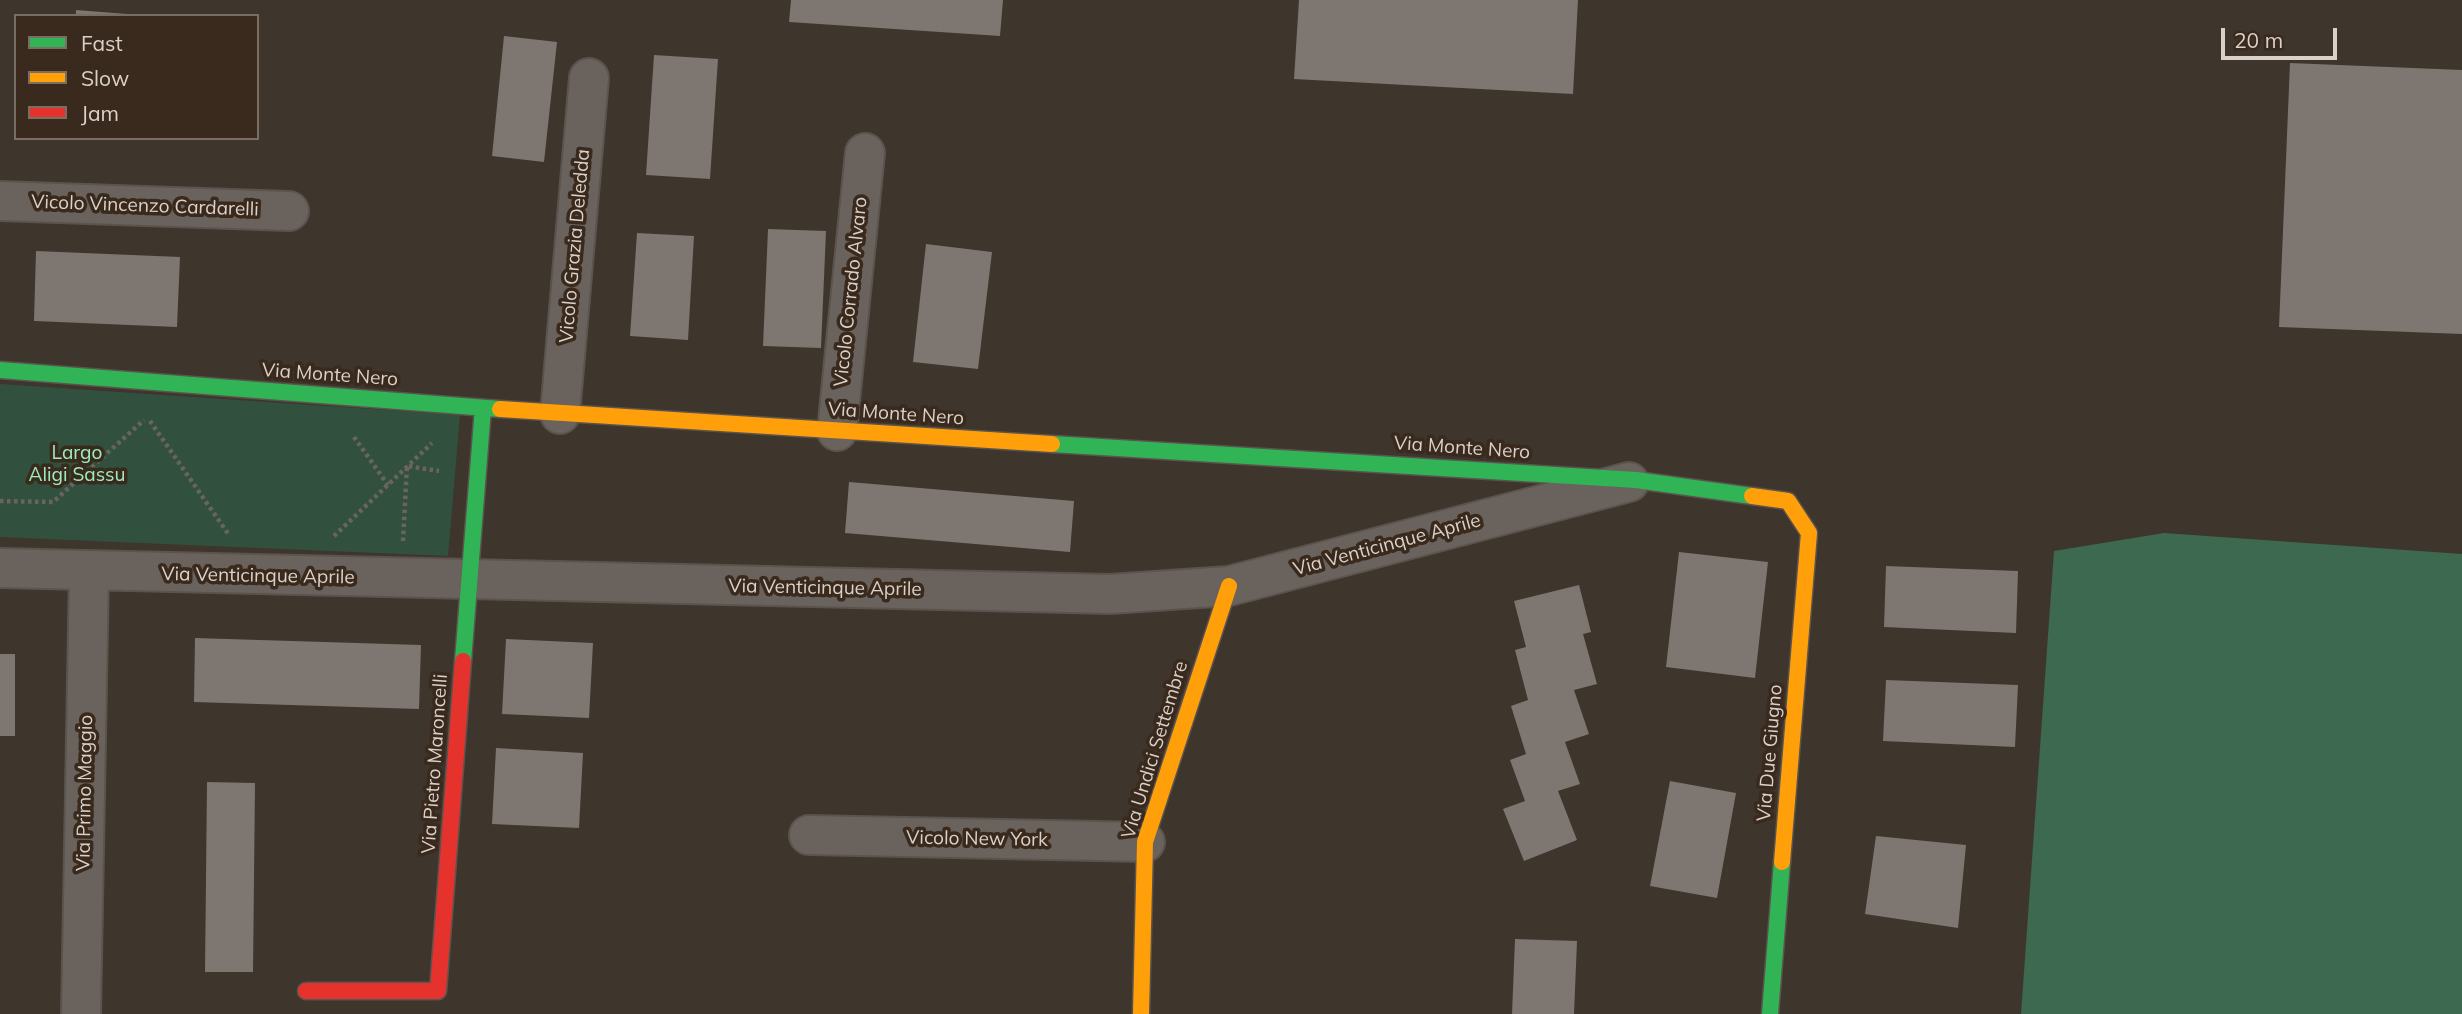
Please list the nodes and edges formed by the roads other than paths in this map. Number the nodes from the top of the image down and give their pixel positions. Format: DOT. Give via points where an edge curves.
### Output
graph roads {
  1 [pos="589,78"];
  2 [pos="865,153"];
  3 [pos="0,201"];
  4 [pos="289,211"];
  5 [pos="0,370"];
  6 [pos="483,408"];
  7 [pos="560,414"];
  8 [pos="837,431"];
  9 [pos="1636,480"];
  10 [pos="1788,501"];
  11 [pos="0,568"];
  12 [pos="89,572"];
  13 [pos="470,580"];
  14 [pos="1229,586"];
  15 [pos="809,835"];
  16 [pos="1145,842"];
  17 [pos="306,991"];
  18 [pos="82,1014"];
  19 [pos="1141,1014"];
  20 [pos="1770,1014"];
  1 -- 7 [label="street, Vicolo Grazia Deledda"];
  2 -- 8 [label="street, Vicolo Corrado Alvaro"];
  3 -- 4 [label="street, Vicolo Vincenzo Cardarelli"];
  5 -- 6 [label="street, Via Monte Nero"];
  6 -- 7 [label="street, Via Monte Nero"];
  6 -- 13 [label="street, Via Pietro Maroncelli"];
  7 -- 8 [label="street, Via Monte Nero"];
  8 -- 9 [label="street, Via Monte Nero"];
  9 -- 10 [label="street, Via Monte Nero"];
  9 -- 14 [label="street, Via Venticinque Aprile"];
  10 -- 20 [label="street, Via Due Giugno" via="1809,533"];
  11 -- 12 [label="street, Via Venticinque Aprile"];
  12 -- 13 [label="street, Via Venticinque Aprile"];
  12 -- 18 [label="street, Via Primo Maggio"];
  13 -- 14 [label="street, Via Venticinque Aprile" via="1110,594"];
  13 -- 17 [label="street, Via Pietro Maroncelli" via="438,991"];
  14 -- 16 [label="street, Via Undici Settembre"];
  15 -- 16 [label="street, Vicolo New York"];
  16 -- 19 [label="street, Via Undici Settembre"];
}
